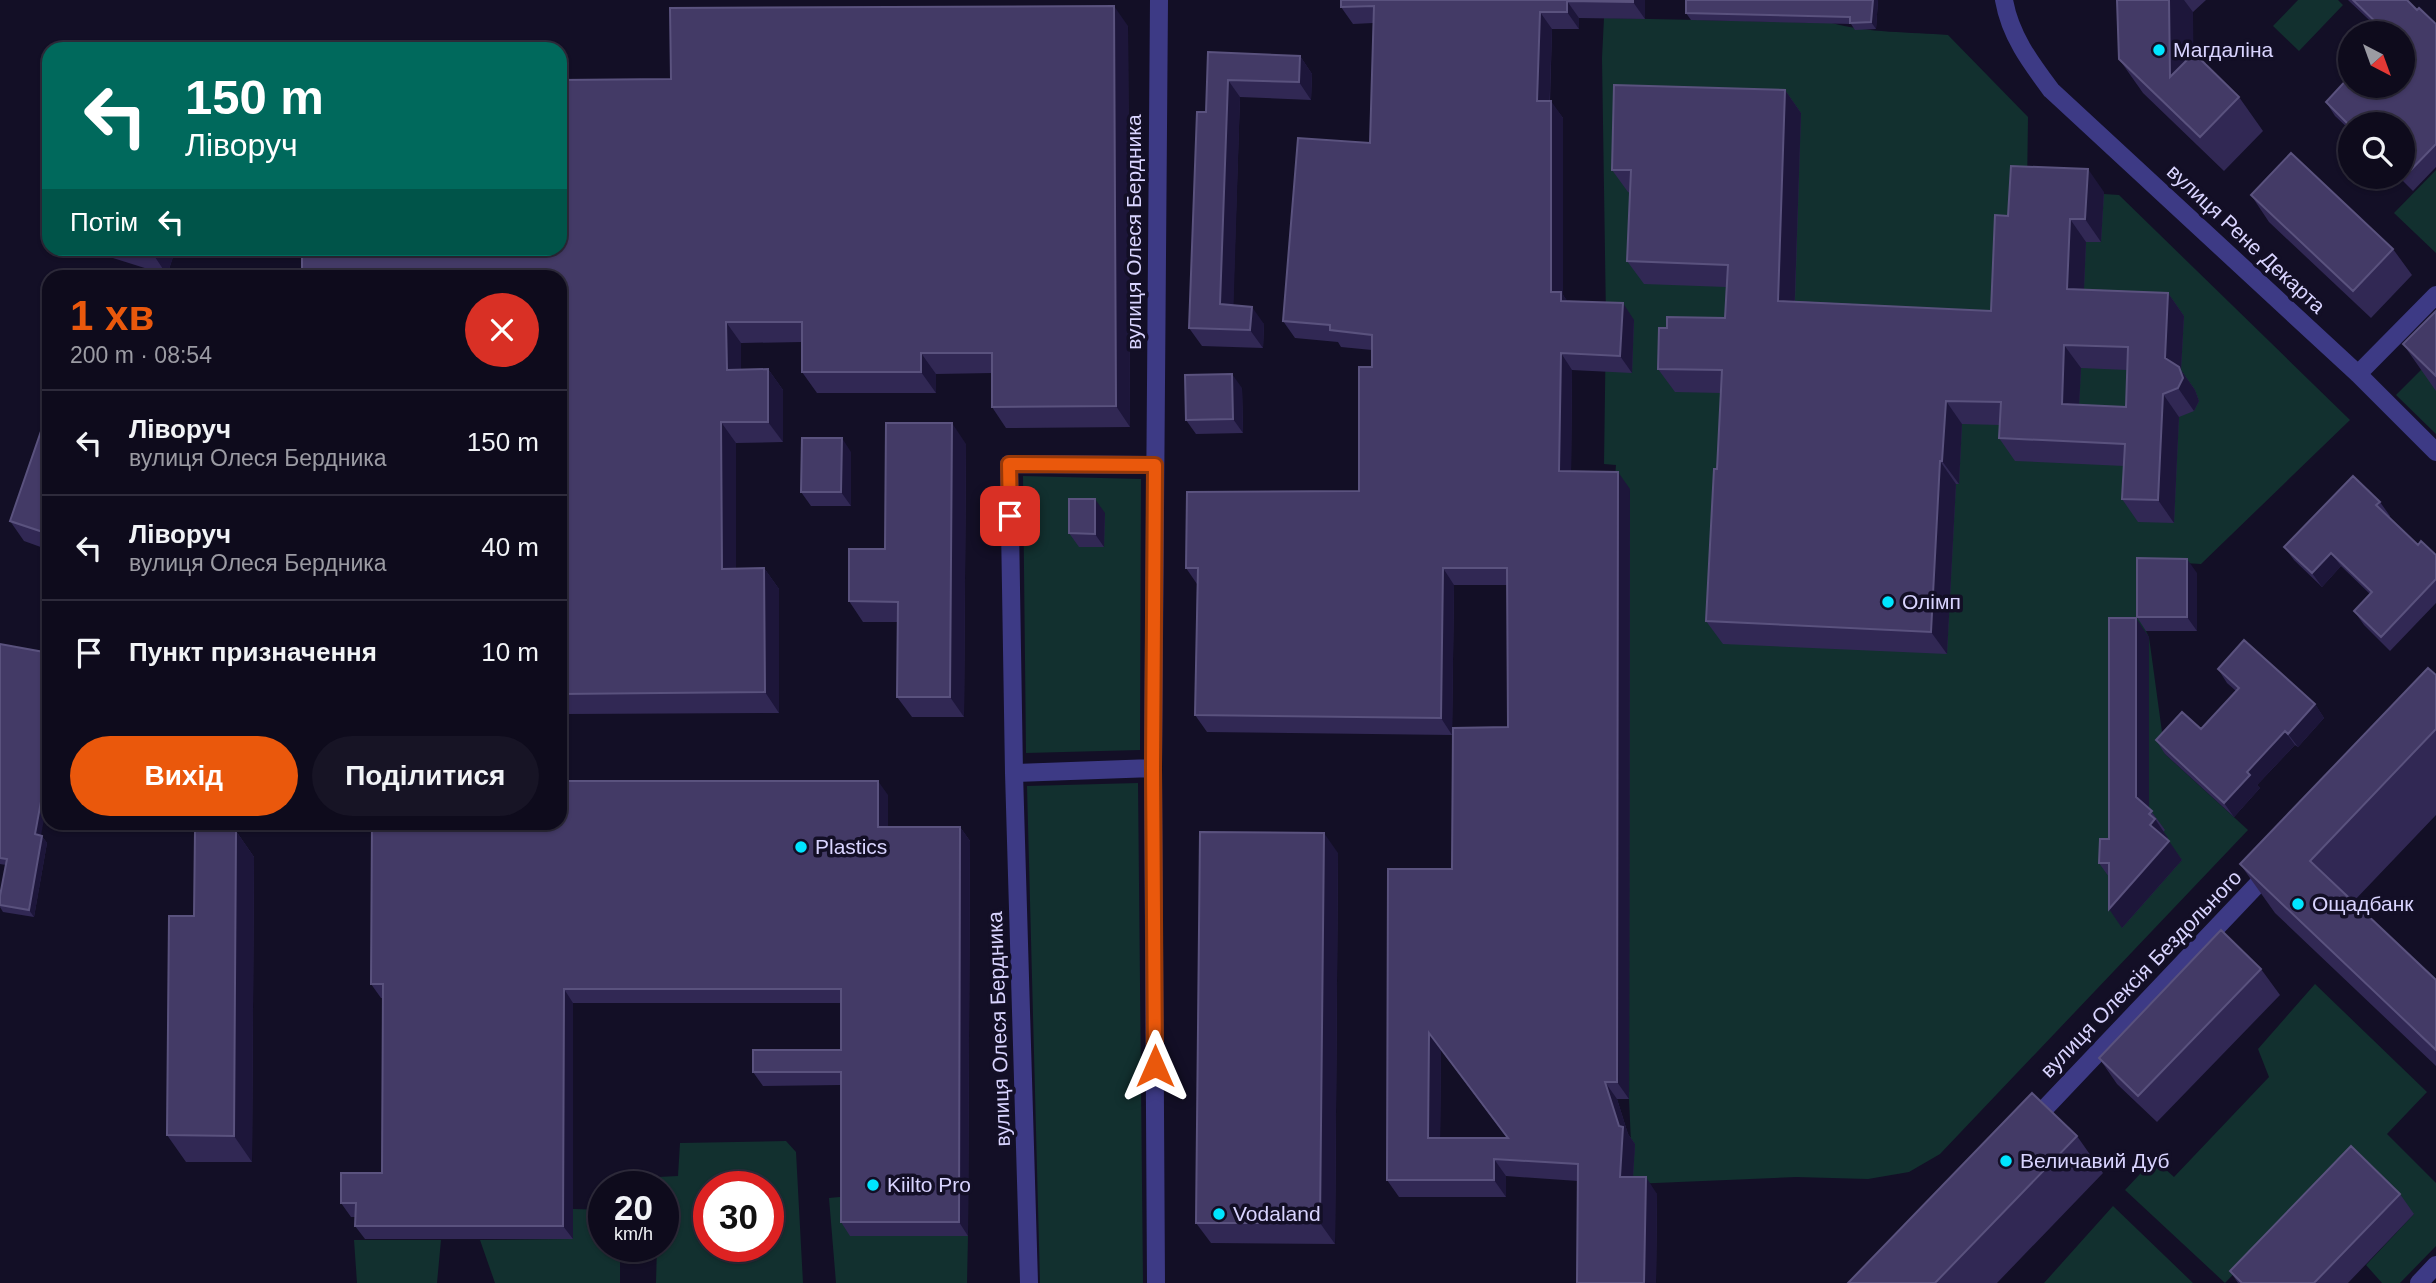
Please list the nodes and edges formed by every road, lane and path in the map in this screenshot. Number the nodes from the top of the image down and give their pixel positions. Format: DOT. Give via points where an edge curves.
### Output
graph roads {
  1 [pos="1158,0"];
  2 [pos="2004,0"];
  3 [pos="2436,295"];
  4 [pos="2358,374"];
  5 [pos="2436,452"];
  6 [pos="1155,465"];
  7 [pos="1153,768"];
  8 [pos="1014,773"];
  9 [pos="2287,854"];
  10 [pos="2018,1137"];
  11 [pos="2436,1265"];
  12 [pos="1029,1283"];
  13 [pos="1156,1283"];
  14 [pos="2419,1283"];
  1 -- 6 [label="street, вулиця Олеся Бердника"];
  2 -- 4 [label="street, вулиця Рене Декарта" via="2027,58 2051,90"];
  3 -- 4 [label="street"];
  4 -- 5 [label="street, вулиця Рене Декарта"];
  6 -- 7 [label="street, вулиця Олеся Бердника"];
  6 -- 8 [label="street, вулиця Олеся Бердника" via="1009,464"];
  7 -- 8 [label="street"];
  7 -- 13 [label="street, вулиця Олеся Бердника"];
  8 -- 12 [label="street, вулиця Олеся Бердника"];
  9 -- 10 [label="street, вулиця Олексія Бездольного"];
  11 -- 14 [label="street"];
}
